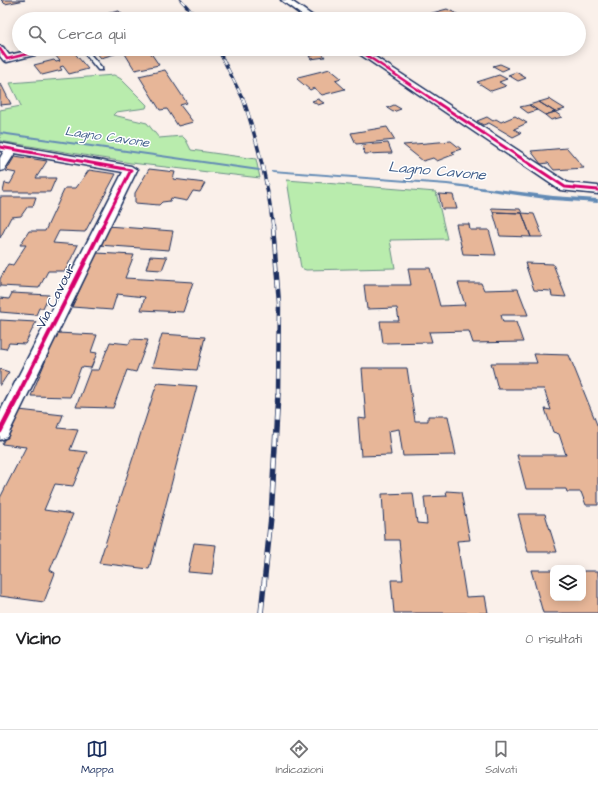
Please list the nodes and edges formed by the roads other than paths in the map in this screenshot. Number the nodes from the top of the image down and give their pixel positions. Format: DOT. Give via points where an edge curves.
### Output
graph roads {
  1 [pos="285,0"];
  2 [pos="303,12"];
  3 [pos="0,49"];
  4 [pos="21,56"];
  5 [pos="89,56"];
  6 [pos="368,56"];
  7 [pos="100,69"];
  8 [pos="6,148"];
  9 [pos="0,166"];
  10 [pos="598,190"];
  11 [pos="0,431"];
  1 -- 2 [label="street"];
  3 -- 4 [label="street" via="6,60"];
  5 -- 7 [label="lane"];
  6 -- 10 [label="street" via="565,187"];
  8 -- 9 [label="street"];
  8 -- 11 [label="street, Via Cavour" via="131,170"];
}
